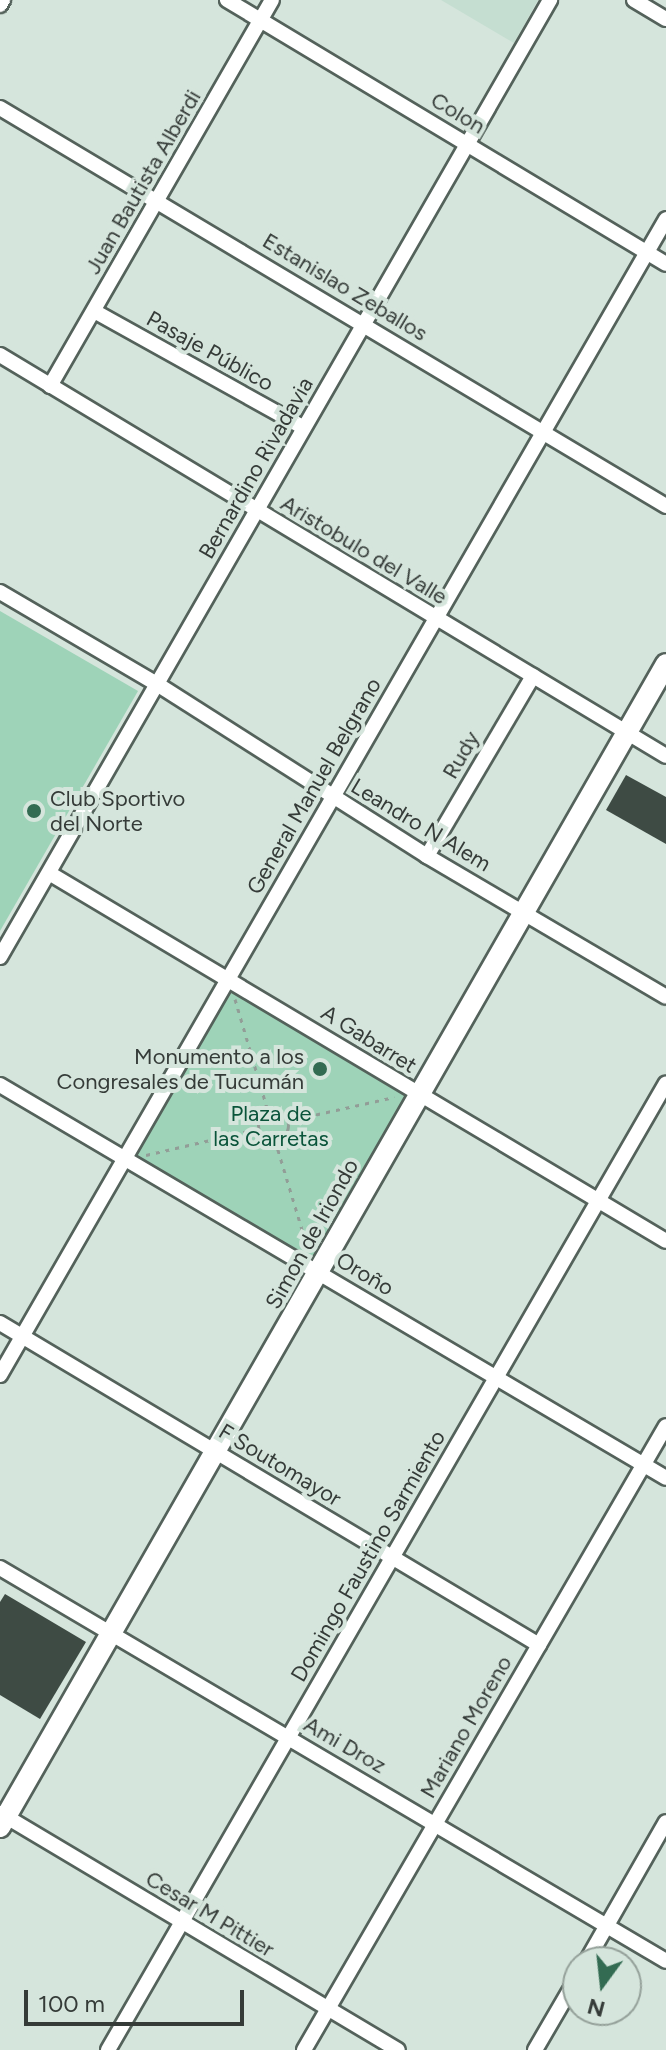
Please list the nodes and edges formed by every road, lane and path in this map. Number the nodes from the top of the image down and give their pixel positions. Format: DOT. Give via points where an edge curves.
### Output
graph roads {
  1 [pos="227,0"];
  2 [pos="272,0"];
  3 [pos="550,0"];
  4 [pos="634,0"];
  5 [pos="666,19"];
  6 [pos="261,20"];
  7 [pos="0,108"];
  8 [pos="467,145"];
  9 [pos="158,200"];
  10 [pos="666,219"];
  11 [pos="646,253"];
  12 [pos="666,264"];
  13 [pos="94,311"];
  14 [pos="364,323"];
  15 [pos="0,355"];
  16 [pos="50,386"];
  17 [pos="304,428"];
  18 [pos="543,432"];
  19 [pos="666,506"];
  20 [pos="256,511"];
  21 [pos="0,592"];
  22 [pos="436,618"];
  23 [pos="666,664"];
  24 [pos="533,676"];
  25 [pos="157,684"];
  26 [pos="627,733"];
  27 [pos="666,756"];
  28 [pos="333,797"];
  29 [pos="427,856"];
  30 [pos="49,873"];
  31 [pos="523,912"];
  32 [pos="0,957"];
  33 [pos="230,983"];
  34 [pos="666,997"];
  35 [pos="666,1083"];
  36 [pos="0,1085"];
  37 [pos="412,1094"];
  38 [pos="268,1111"];
  39 [pos="287,1121"];
  40 [pos="258,1129"];
  41 [pos="275,1140"];
  42 [pos="129,1158"];
  43 [pos="598,1201"];
  44 [pos="666,1241"];
  45 [pos="315,1266"];
  46 [pos="0,1323"];
  47 [pos="22,1336"];
  48 [pos="0,1375"];
  49 [pos="496,1378"];
  50 [pos="666,1426"];
  51 [pos="214,1452"];
  52 [pos="644,1465"];
  53 [pos="666,1478"];
  54 [pos="392,1558"];
  55 [pos="0,1568"];
  56 [pos="110,1632"];
  57 [pos="539,1645"];
  58 [pos="288,1738"];
  59 [pos="2,1819"];
  60 [pos="666,1822"];
  61 [pos="435,1824"];
  62 [pos="182,1923"];
  63 [pos="607,1927"];
  64 [pos="596,1946"];
  65 [pos="666,1961"];
  66 [pos="562,2004"];
  67 [pos="328,2010"];
  68 [pos="108,2050"];
  69 [pos="304,2050"];
  70 [pos="398,2050"];
  71 [pos="535,2050"];
  1 -- 6 [label="street, Colon"];
  2 -- 6 [label="street, Juan Bautista Alberdi"];
  3 -- 8 [label="street, Bernardino Rivadavia"];
  4 -- 5 [label="street"];
  6 -- 8 [label="street, Colon"];
  6 -- 9 [label="street, Juan Bautista Alberdi"];
  7 -- 9 [label="street, Estanislao Zeballos"];
  8 -- 11 [label="street, Colon"];
  8 -- 14 [label="street, Bernardino Rivadavia"];
  9 -- 13 [label="street, Juan Bautista Alberdi"];
  9 -- 14 [label="street, Estanislao Zeballos"];
  10 -- 11 [label="street, General Manuel Belgrano"];
  11 -- 12 [label="street, Colon"];
  11 -- 18 [label="street, General Manuel Belgrano"];
  13 -- 16 [label="street, Juan Bautista Alberdi"];
  13 -- 17 [label="street, Pasaje Público"];
  14 -- 17 [label="street, Bernardino Rivadavia"];
  14 -- 18 [label="street, Estanislao Zeballos"];
  15 -- 16 [label="street, Aristobulo del Valle"];
  16 -- 20 [label="street, Aristobulo del Valle"];
  17 -- 20 [label="street, Bernardino Rivadavia"];
  18 -- 19 [label="street, Estanislao Zeballos"];
  18 -- 22 [label="street, General Manuel Belgrano"];
  20 -- 22 [label="street, Aristobulo del Valle"];
  20 -- 25 [label="street, Bernardino Rivadavia"];
  21 -- 25 [label="street, Leandro N Alem"];
  22 -- 24 [label="street, Aristobulo del Valle"];
  22 -- 28 [label="street, General Manuel Belgrano"];
  23 -- 26 [label="main road, Simon de Iriondo"];
  24 -- 26 [label="street, Aristobulo del Valle"];
  24 -- 29 [label="street, Rudy"];
  25 -- 28 [label="street, Leandro N Alem"];
  25 -- 30 [label="street, Bernardino Rivadavia"];
  26 -- 27 [label="street, Aristobulo del Valle"];
  26 -- 31 [label="main road, Simon de Iriondo"];
  28 -- 29 [label="street, Leandro N Alem"];
  28 -- 33 [label="street, General Manuel Belgrano"];
  29 -- 31 [label="street, Leandro N Alem"];
  30 -- 32 [label="street, Bernardino Rivadavia"];
  30 -- 33 [label="street, A Gabarret"];
  31 -- 34 [label="street, Leandro N Alem"];
  31 -- 37 [label="main road, Simon de Iriondo"];
  33 -- 37 [label="street, A Gabarret"];
  33 -- 38 [label="path"];
  33 -- 42 [label="street, General Manuel Belgrano"];
  35 -- 43 [label="street, Domingo Faustino Sarmiento"];
  36 -- 42 [label="street, Oroño"];
  37 -- 39 [label="path"];
  37 -- 43 [label="street, A Gabarret"];
  37 -- 45 [label="main road, Simon de Iriondo"];
  38 -- 39 [label="path" via="281,1113"];
  38 -- 40 [label="path" via="260,1117"];
  39 -- 41 [label="path" via="284,1135"];
  40 -- 41 [label="path"];
  40 -- 42 [label="path"];
  41 -- 45 [label="path"];
  42 -- 45 [label="street, Oroño"];
  42 -- 47 [label="street, General Manuel Belgrano"];
  43 -- 44 [label="street, A Gabarret"];
  43 -- 49 [label="street, Domingo Faustino Sarmiento"];
  45 -- 49 [label="street, Oroño"];
  45 -- 51 [label="main road, Simon de Iriondo"];
  46 -- 47 [label="street, F Soutomayor"];
  47 -- 48 [label="street, General Manuel Belgrano"];
  47 -- 51 [label="street, F Soutomayor"];
  49 -- 52 [label="street, Oroño"];
  49 -- 54 [label="street, Domingo Faustino Sarmiento"];
  50 -- 52 [label="street, Mariano Moreno"];
  51 -- 54 [label="street, F Soutomayor"];
  51 -- 56 [label="main road, Simon de Iriondo"];
  52 -- 53 [label="street, Oroño"];
  52 -- 57 [label="street, Mariano Moreno"];
  54 -- 57 [label="street, F Soutomayor"];
  54 -- 58 [label="street, Domingo Faustino Sarmiento"];
  55 -- 56 [label="street, Ami Droz"];
  56 -- 58 [label="street, Ami Droz"];
  56 -- 59 [label="main road, Simon de Iriondo"];
  57 -- 61 [label="street, Mariano Moreno"];
  58 -- 61 [label="street, Ami Droz"];
  58 -- 62 [label="street, Domingo Faustino Sarmiento"];
  59 -- 62 [label="street, Cesar M Pittier"];
  60 -- 63 [label="street"];
  61 -- 63 [label="street, Ami Droz"];
  61 -- 67 [label="street, Mariano Moreno"];
  62 -- 67 [label="street, Cesar M Pittier"];
  62 -- 68 [label="street, Domingo Faustino Sarmiento"];
  63 -- 64 [label="street"];
  63 -- 65 [label="street, Ami Droz"];
  66 -- 71 [label="street"];
  67 -- 69 [label="street, Mariano Moreno"];
  67 -- 70 [label="street, Cesar M Pittier"];
}
